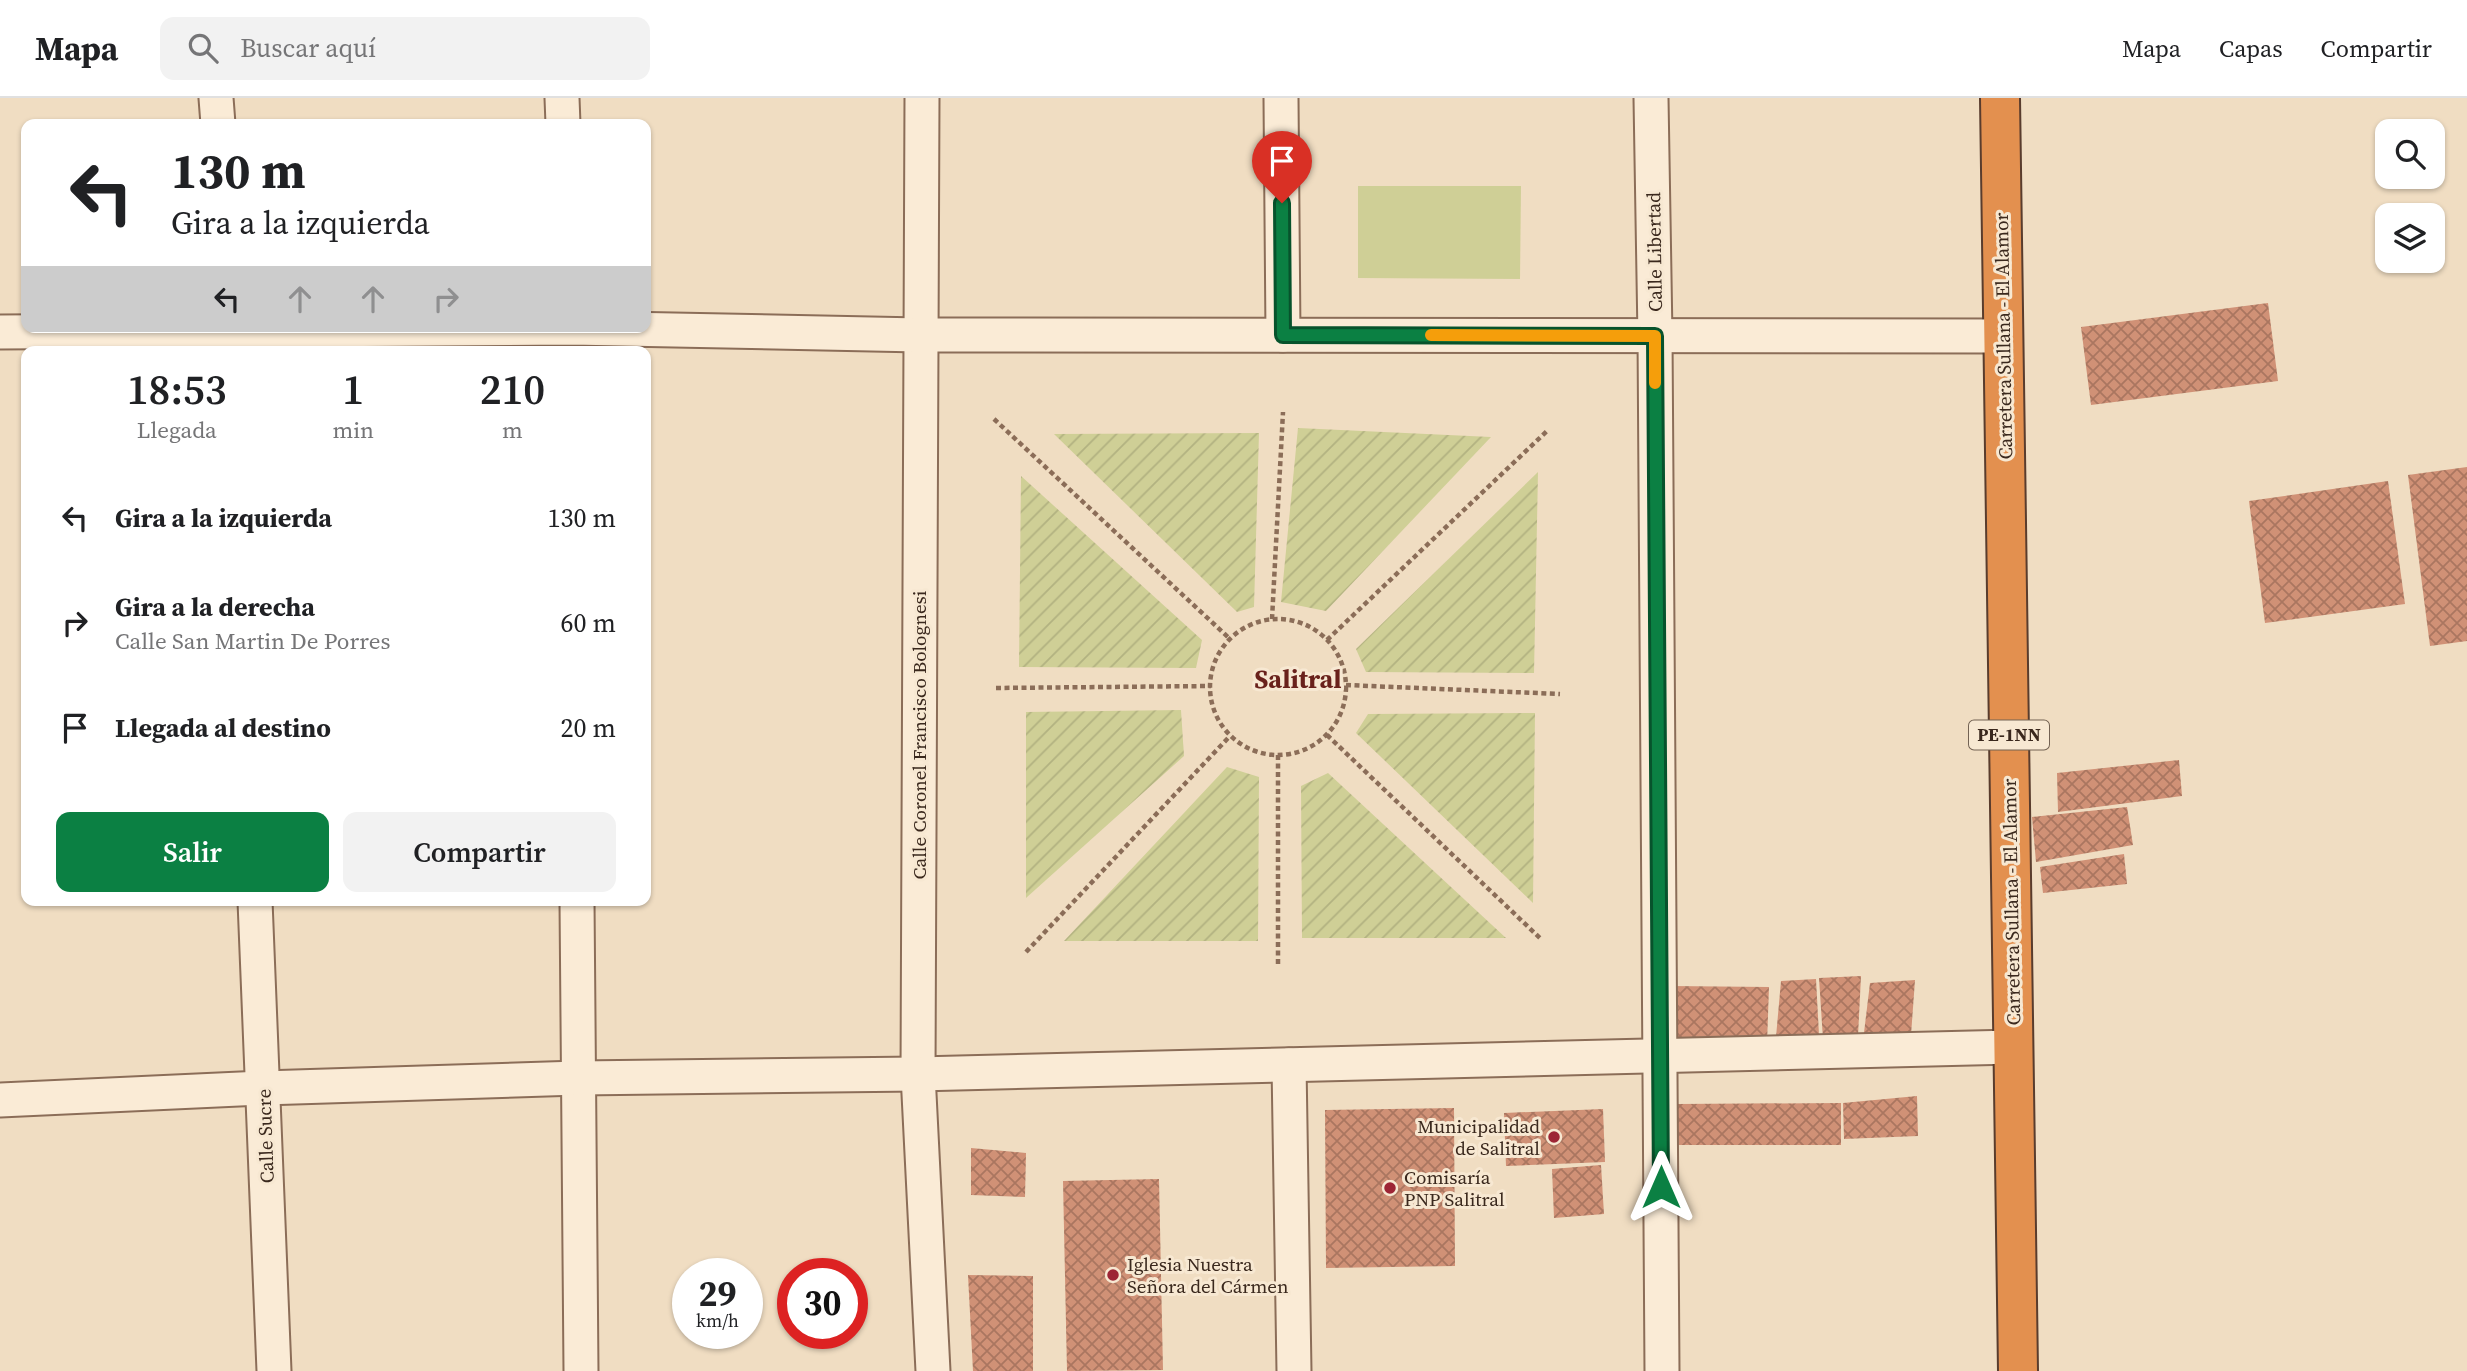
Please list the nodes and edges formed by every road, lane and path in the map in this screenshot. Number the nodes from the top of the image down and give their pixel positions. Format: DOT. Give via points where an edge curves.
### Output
graph roads {
  1 [pos="216,98"];
  2 [pos="562,98"];
  3 [pos="922,98"];
  4 [pos="1281,98"];
  5 [pos="1651,98"];
  6 [pos="2000,98"];
  7 [pos="218,119"];
  8 [pos="563,119"];
  9 [pos="0,332"];
  10 [pos="21,332"];
  11 [pos="47,333"];
  12 [pos="920,335"];
  13 [pos="1283,335"];
  14 [pos="571,336"];
  15 [pos="1655,336"];
  16 [pos="233,337"];
  17 [pos="2003,337"];
  18 [pos="1283,412"];
  19 [pos="994,419"];
  20 [pos="1547,430"];
  21 [pos="1272,619"];
  22 [pos="1230,639"];
  23 [pos="1327,640"];
  24 [pos="1211,685"];
  25 [pos="1346,685"];
  26 [pos="996,688"];
  27 [pos="1560,694"];
  28 [pos="1327,735"];
  29 [pos="1230,736"];
  30 [pos="1278,754"];
  31 [pos="255,906"];
  32 [pos="577,906"];
  33 [pos="1542,940"];
  34 [pos="1026,952"];
  35 [pos="1278,964"];
  36 [pos="2013,1047"];
  37 [pos="1660,1056"];
  38 [pos="1289,1065"];
  39 [pos="918,1074"];
  40 [pos="578,1078"];
  41 [pos="262,1088"];
  42 [pos="0,1100"];
  43 [pos="274,1371"];
  44 [pos="581,1371"];
  45 [pos="933,1371"];
  46 [pos="1294,1371"];
  47 [pos="1662,1371"];
  48 [pos="2018,1371"];
  1 -- 7 [label="street"];
  2 -- 8 [label="street"];
  3 -- 12 [label="street, Calle Coronel Francisco Bolognesi"];
  4 -- 13 [label="street"];
  5 -- 15 [label="street, Calle Libertad"];
  6 -- 17 [label="highway, Carretera Sullana - El Alamor / PE-1NN"];
  9 -- 10 [label="street"];
  11 -- 16 [label="street"];
  12 -- 13 [label="street"];
  12 -- 14 [label="street"];
  12 -- 39 [label="street, Calle Coronel Francisco Bolognesi"];
  13 -- 15 [label="street"];
  14 -- 16 [label="street"];
  15 -- 17 [label="street"];
  15 -- 37 [label="street, Calle Libertad"];
  17 -- 36 [label="highway, Carretera Sullana - El Alamor / PE-1NN"];
  18 -- 21 [label="path"];
  19 -- 22 [label="path"];
  20 -- 23 [label="path"];
  21 -- 22 [label="path" via="1250,625"];
  21 -- 23 [label="path" via="1296,621"];
  22 -- 24 [label="path" via="1217,656"];
  23 -- 25 [label="path" via="1345,669"];
  24 -- 26 [label="path"];
  24 -- 29 [label="path" via="1217,719"];
  25 -- 27 [label="path"];
  25 -- 28 [label="path" via="1340,715"];
  28 -- 30 [label="path" via="1310,748"];
  28 -- 33 [label="path"];
  29 -- 30 [label="path" via="1248,748"];
  29 -- 34 [label="path"];
  30 -- 35 [label="path"];
  31 -- 41 [label="street, Calle Sucre"];
  32 -- 40 [label="street"];
  36 -- 37 [label="street"];
  36 -- 48 [label="highway, Carretera Sullana - El Alamor / PE-1NN"];
  37 -- 38 [label="street"];
  37 -- 47 [label="street, Calle Libertad"];
  38 -- 39 [label="street"];
  38 -- 46 [label="street"];
  39 -- 40 [label="street"];
  39 -- 45 [label="street, Calle Coronel Francisco Bolognesi"];
  40 -- 41 [label="street"];
  40 -- 44 [label="street"];
  41 -- 42 [label="street"];
  41 -- 43 [label="street, Calle Sucre"];
}
